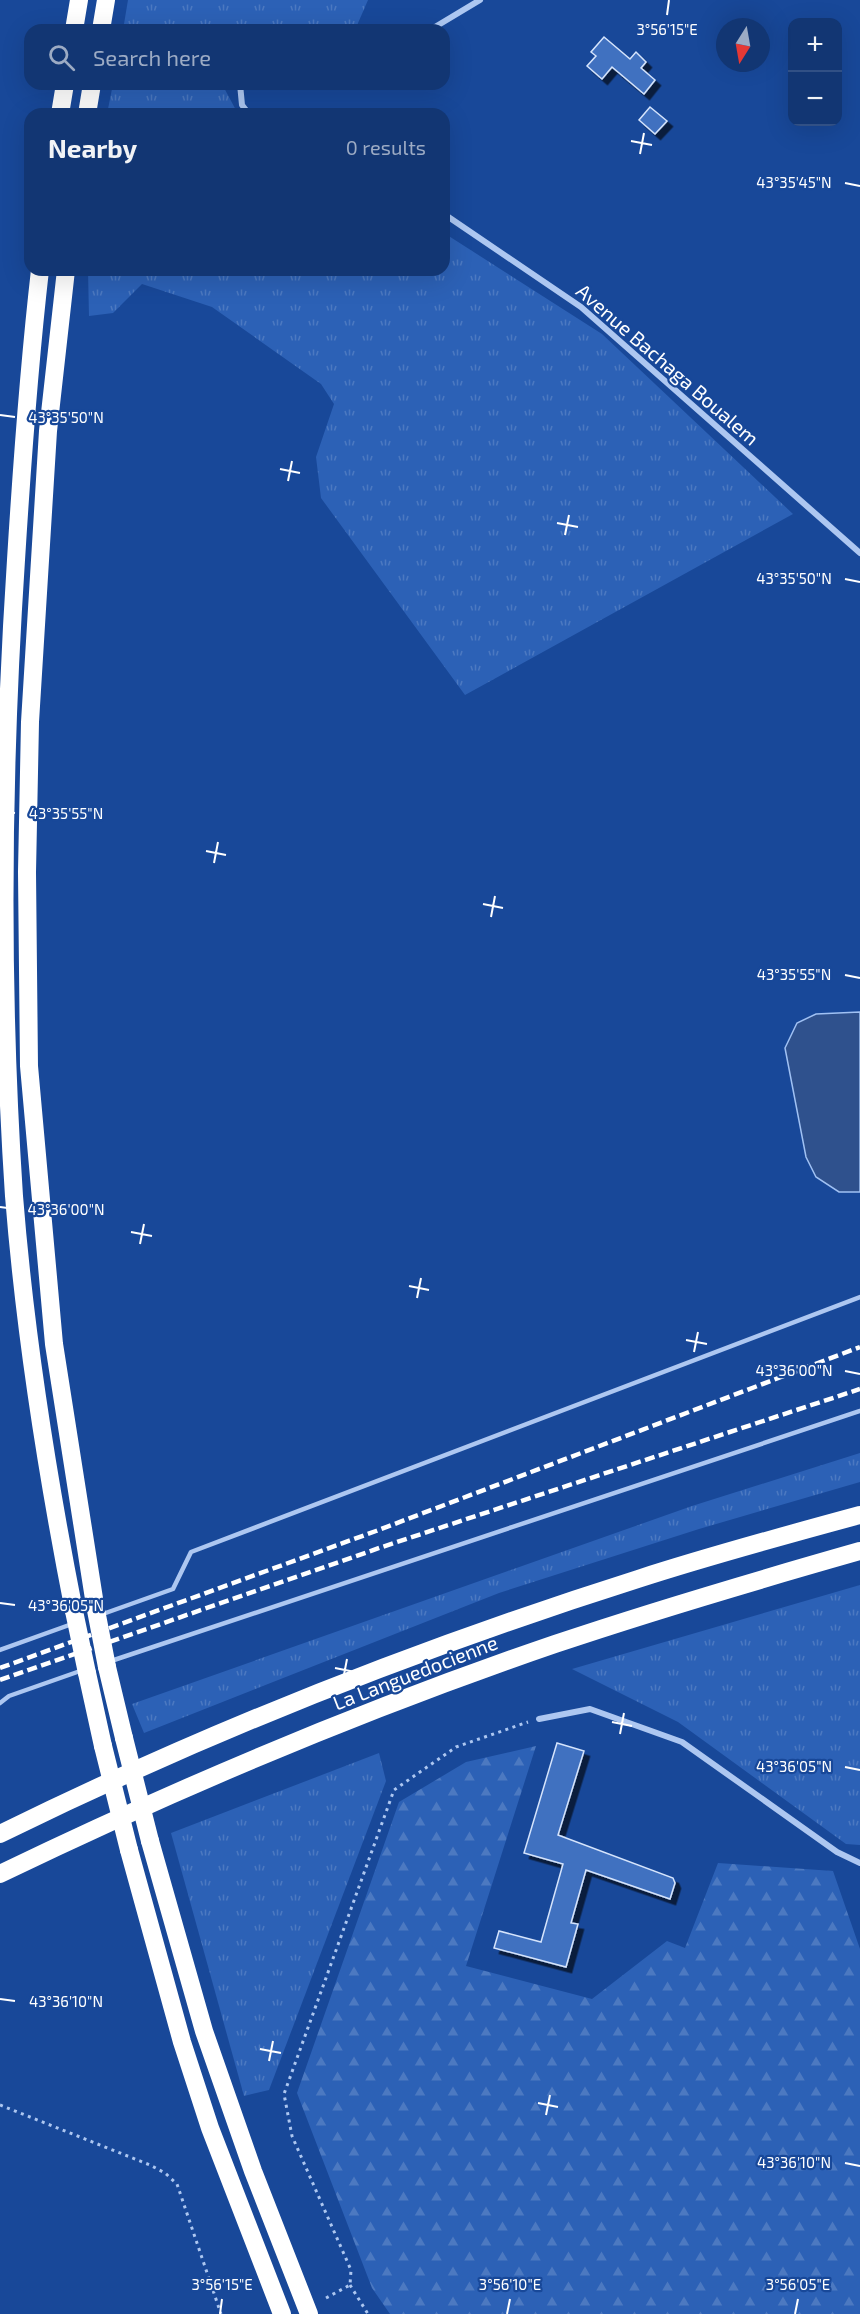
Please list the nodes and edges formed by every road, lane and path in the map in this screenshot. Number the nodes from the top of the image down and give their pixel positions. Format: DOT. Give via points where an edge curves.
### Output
graph roads {
  1 [pos="79,0"];
  2 [pos="106,0"];
  3 [pos="480,0"];
  4 [pos="75,24"];
  5 [pos="102,24"];
  6 [pos="440,24"];
  7 [pos="64,90"];
  8 [pos="91,90"];
  9 [pos="240,90"];
  10 [pos="61,108"];
  11 [pos="88,108"];
  12 [pos="244,108"];
  13 [pos="450,218"];
  14 [pos="39,276"];
  15 [pos="65,276"];
  16 [pos="860,553"];
  17 [pos="860,1298"];
  18 [pos="860,1411"];
  19 [pos="860,1515"];
  20 [pos="860,1551"];
  21 [pos="0,1650"];
  22 [pos="0,1703"];
  23 [pos="539,1719"];
  24 [pos="0,1834"];
  25 [pos="860,1863"];
  26 [pos="0,1874"];
  27 [pos="0,2105"];
  28 [pos="350,2285"];
  29 [pos="326,2298"];
  30 [pos="221,2314"];
  31 [pos="282,2314"];
  32 [pos="309,2314"];
  33 [pos="368,2314"];
  1 -- 4 [label="highway"];
  2 -- 5 [label="highway"];
  3 -- 6 [label="street"];
  7 -- 10 [label="highway"];
  8 -- 11 [label="highway"];
  9 -- 12 [label="street"];
  13 -- 16 [label="street, Avenue Bachaga Boualem" via="581,307"];
  14 -- 31 [label="highway, bridge" via="24,426 6,726 3,874 14,1197 32,1354 74,1611 129,1850 210,2128"];
  15 -- 32 [label="highway, bridge" via="48,431 30,722 27,872 29,1066 54,1344 95,1605 150,1841 204,2031"];
  17 -- 21 [label="lane" via="191,1552 173,1589"];
  18 -- 22 [label="lane" via="199,1631 9,1696"];
  19 -- 24 [label="highway, La Languedocienne" via="638,1579 431,1651 237,1727"];
  20 -- 26 [label="highway, La Languedocienne" via="651,1613 443,1684 202,1781"];
  23 -- 25 [label="street" via="590,1709 682,1742 837,1852"];
  23 -- 28 [label="path" via="456,1747 394,1790 284,2094 292,2136 351,2270"];
  27 -- 30 [label="path" via="150,2164 177,2184"];
  28 -- 29 [label="path"];
  28 -- 33 [label="path"];
}
